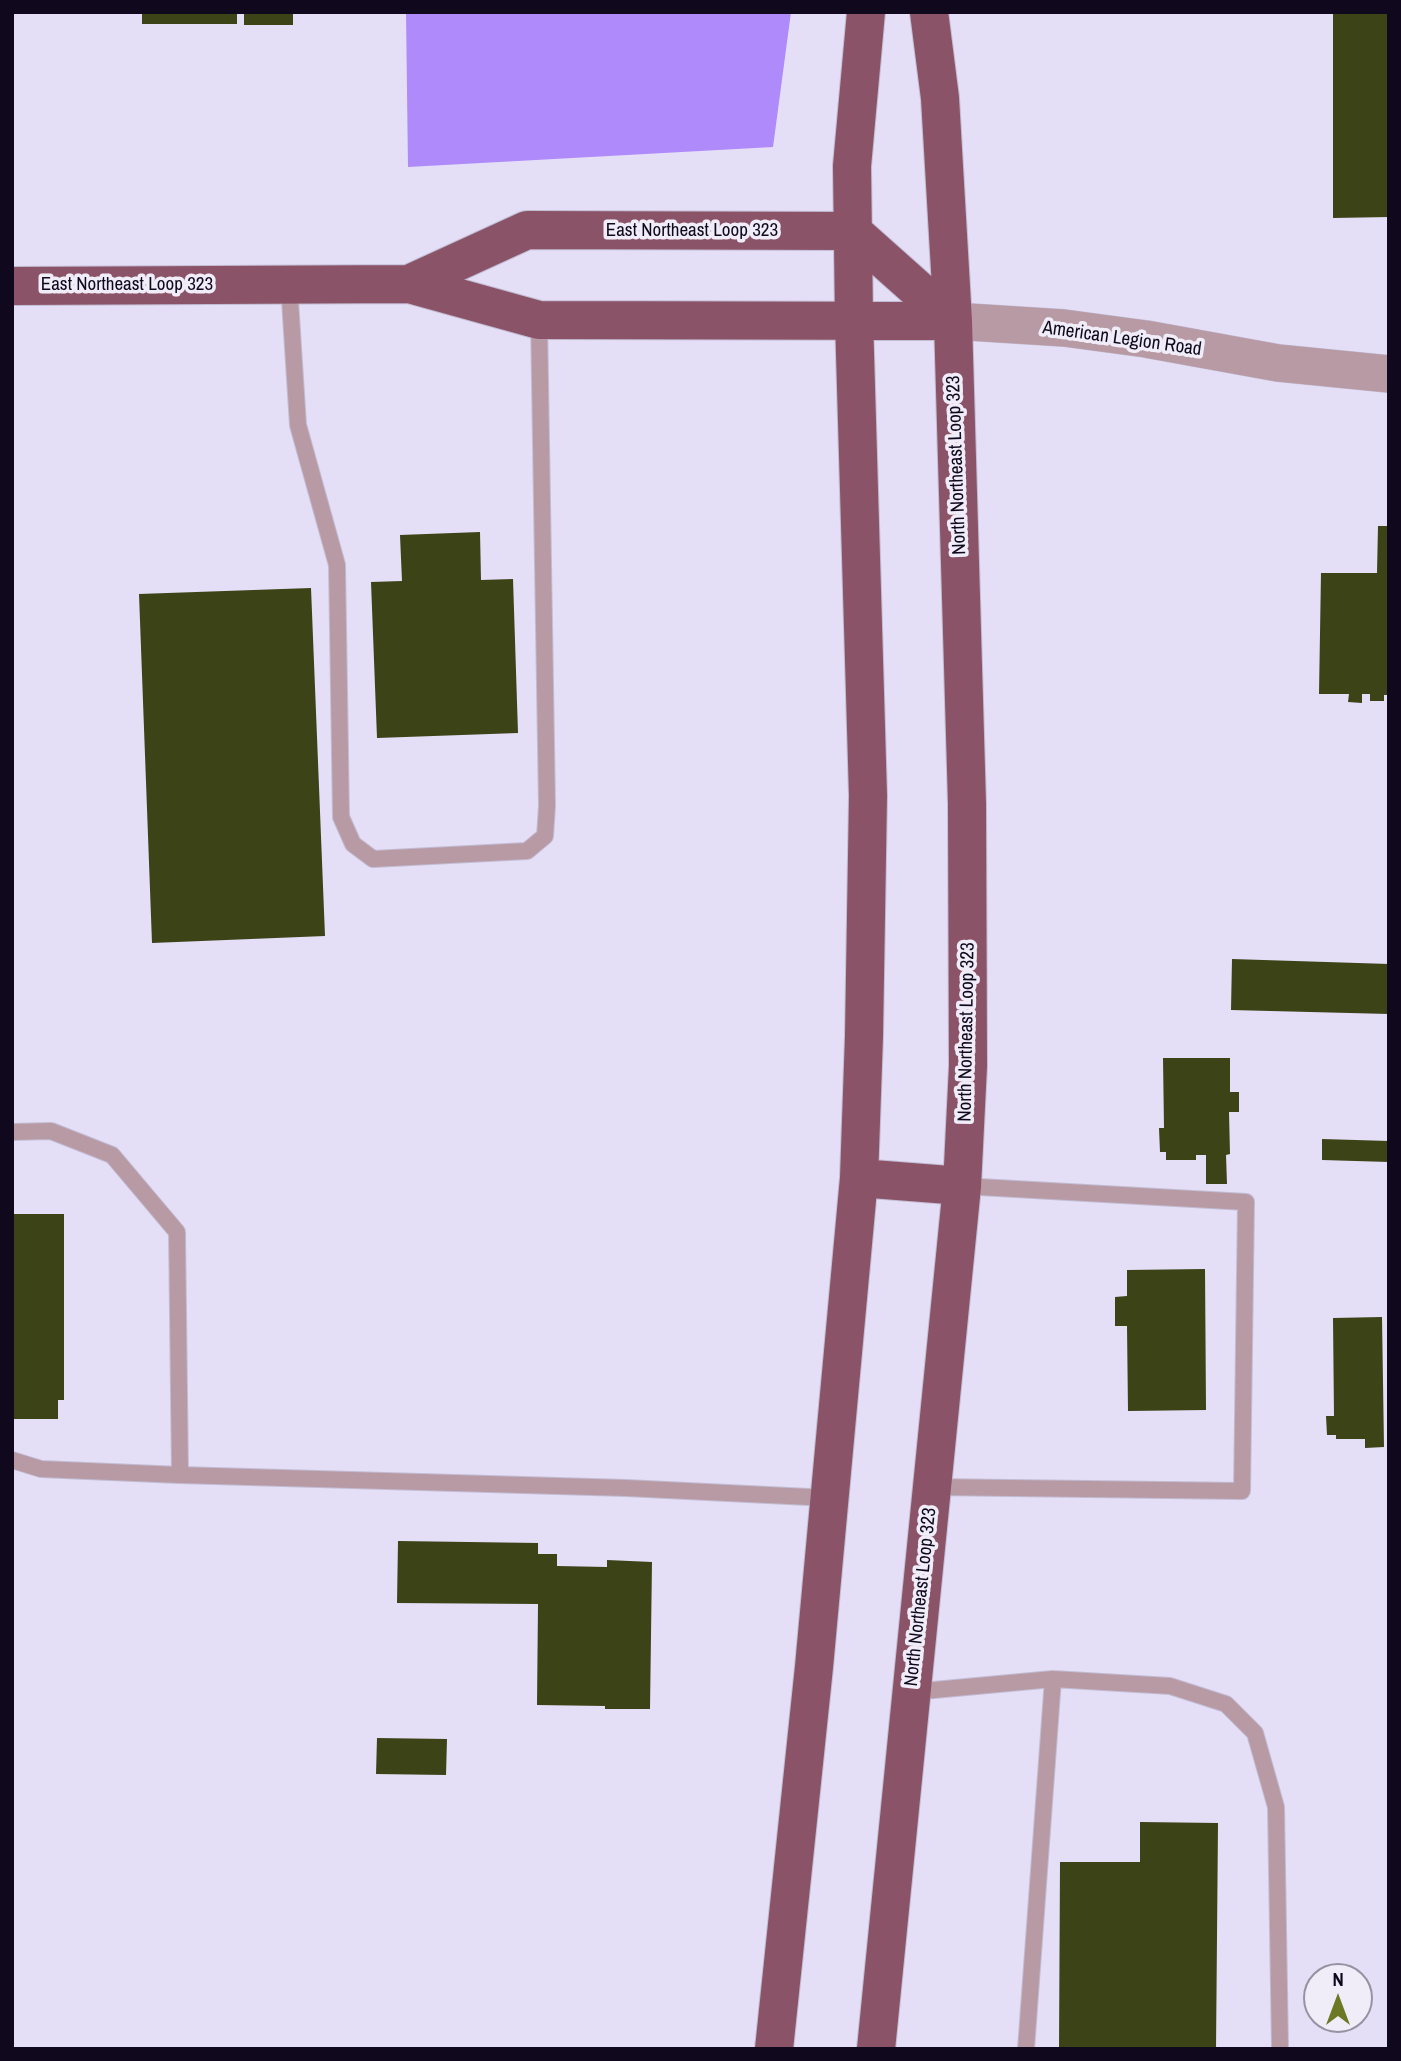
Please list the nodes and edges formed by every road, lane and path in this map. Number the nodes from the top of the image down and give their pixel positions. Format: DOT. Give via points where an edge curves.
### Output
graph roads {
  1 [pos="866,12"];
  2 [pos="929,12"];
  3 [pos="852,231"];
  4 [pos="289,284"];
  5 [pos="409,284"];
  6 [pos="12,286"];
  7 [pos="854,319"];
  8 [pos="539,320"];
  9 [pos="953,321"];
  10 [pos="1389,373"];
  11 [pos="12,1132"];
  12 [pos="859,1178"];
  13 [pos="962,1186"];
  14 [pos="12,1460"];
  15 [pos="180,1475"];
  16 [pos="932,1487"];
  17 [pos="830,1498"];
  18 [pos="1053,1679"];
  19 [pos="912,1692"];
  20 [pos="774,2049"];
  21 [pos="876,2049"];
  22 [pos="1026,2049"];
  23 [pos="1280,2049"];
  1 -- 3 [label="highway" via="852,166"];
  2 -- 9 [label="highway, North Northeast Loop 323" via="940,98"];
  3 -- 5 [label="highway, East Northeast Loop 323" via="527,230"];
  3 -- 7 [label="highway"];
  3 -- 9 [label="highway"];
  4 -- 5 [label="highway, East Northeast Loop 323"];
  4 -- 6 [label="highway, East Northeast Loop 323"];
  4 -- 8 [label="lane" via="298,425 337,565 341,817 353,844 373,859 527,851 545,836"];
  5 -- 8 [label="highway, East Northeast Loop 323"];
  7 -- 8 [label="highway, East Northeast Loop 323"];
  7 -- 9 [label="highway, American Legion Road"];
  7 -- 12 [label="highway" via="868,796"];
  9 -- 10 [label="street, American Legion Road" via="1064,328 1278,363"];
  9 -- 13 [label="highway, North Northeast Loop 323" via="968,859 968,1066"];
  11 -- 15 [label="lane" via="51,1131 112,1155 177,1232"];
  12 -- 13 [label="highway"];
  12 -- 17 [label="highway"];
  13 -- 16 [label="highway, North Northeast Loop 323"];
  13 -- 16 [label="lane" via="1246,1202 1242,1491"];
  14 -- 15 [label="lane" via="41,1469"];
  15 -- 17 [label="lane"];
  16 -- 19 [label="highway, North Northeast Loop 323"];
  17 -- 20 [label="highway"];
  18 -- 19 [label="lane"];
  18 -- 22 [label="lane"];
  18 -- 23 [label="lane" via="1170,1686 1226,1704 1255,1733 1276,1807"];
  19 -- 21 [label="highway, North Northeast Loop 323"];
}
